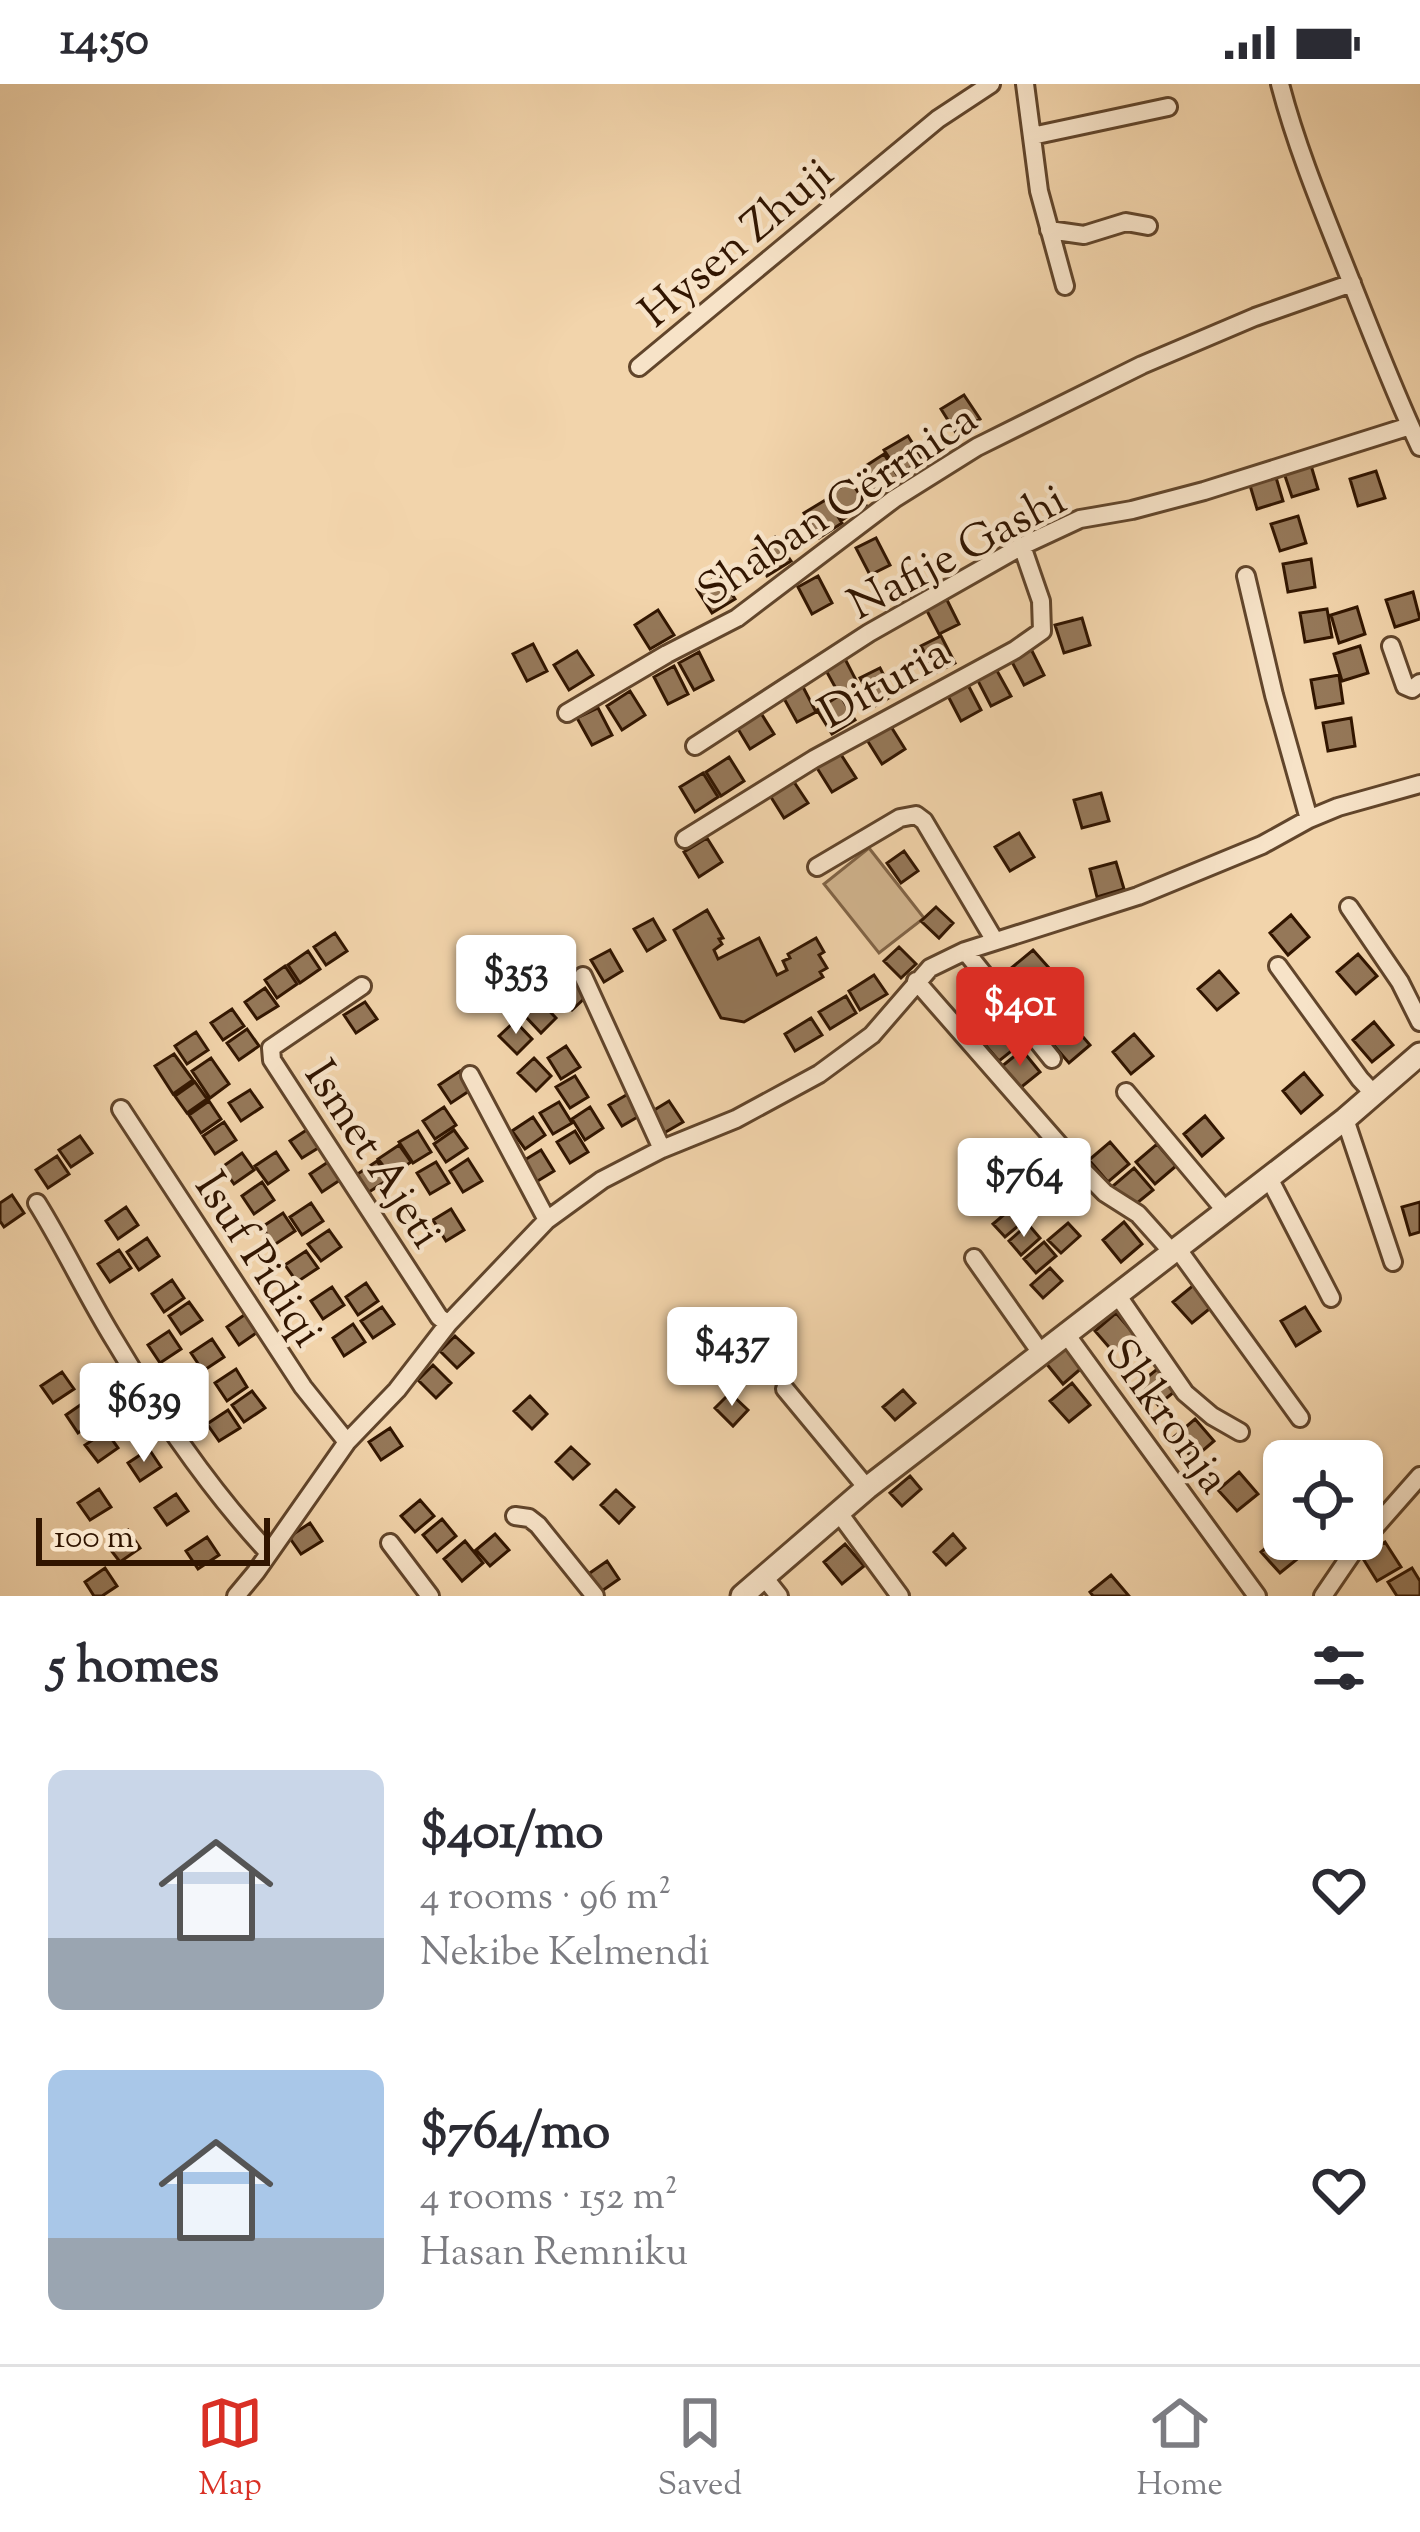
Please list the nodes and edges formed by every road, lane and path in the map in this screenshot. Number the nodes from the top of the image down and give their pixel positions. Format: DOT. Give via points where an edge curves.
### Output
graph roads {
  1 [pos="991,84"];
  2 [pos="1025,84"];
  3 [pos="1280,84"];
  4 [pos="1168,106"];
  5 [pos="1032,136"];
  6 [pos="1148,226"];
  7 [pos="1049,230"];
  8 [pos="1352,284"];
  9 [pos="1065,286"];
  10 [pos="639,367"];
  11 [pos="1410,426"];
  12 [pos="1420,447"];
  13 [pos="1022,546"];
  14 [pos="1246,576"];
  15 [pos="1391,646"];
  16 [pos="1420,683"];
  17 [pos="567,713"];
  18 [pos="695,746"];
  19 [pos="1420,784"];
  20 [pos="1310,819"];
  21 [pos="685,839"];
  22 [pos="817,867"];
  23 [pos="1349,907"];
  24 [pos="995,941"];
  25 [pos="965,951"];
  26 [pos="1278,967"];
  27 [pos="583,976"];
  28 [pos="916,981"];
  29 [pos="362,986"];
  30 [pos="1420,1022"];
  31 [pos="1420,1054"];
  32 [pos="1052,1059"];
  33 [pos="470,1075"];
  34 [pos="1126,1093"];
  35 [pos="1374,1094"];
  36 [pos="121,1108"];
  37 [pos="1345,1119"];
  38 [pos="662,1149"];
  39 [pos="1269,1178"];
  40 [pos="37,1203"];
  41 [pos="1224,1209"];
  42 [pos="547,1220"];
  43 [pos="1175,1250"];
  44 [pos="974,1258"];
  45 [pos="1393,1262"];
  46 [pos="1118,1296"];
  47 [pos="1330,1298"];
  48 [pos="448,1324"];
  49 [pos="1066,1334"];
  50 [pos="1041,1353"];
  51 [pos="784,1389"];
  52 [pos="1300,1418"];
  53 [pos="1240,1432"];
  54 [pos="346,1442"];
  55 [pos="1420,1476"];
  56 [pos="867,1488"];
  57 [pos="839,1513"];
  58 [pos="515,1516"];
  59 [pos="390,1543"];
  60 [pos="269,1553"];
  61 [pos="764,1577"];
  62 [pos="1339,1588"];
  63 [pos="236,1596"];
  64 [pos="430,1596"];
  65 [pos="596,1596"];
  66 [pos="742,1596"];
  67 [pos="779,1596"];
  68 [pos="899,1596"];
  69 [pos="1257,1596"];
  70 [pos="1323,1596"];
  1 -- 10 [label="street, Hysen Zhuji"];
  2 -- 5 [label="street"];
  3 -- 8 [label="street"];
  4 -- 5 [label="street"];
  5 -- 7 [label="street"];
  6 -- 7 [label="street" via="1126,222 1084,235"];
  7 -- 9 [label="street"];
  8 -- 11 [label="street"];
  8 -- 17 [label="street, Shaban Cërrnica" via="1142,365 977,447 737,618"];
  11 -- 12 [label="street"];
  11 -- 13 [label="street, Nafije Gashi" via="1204,491 1080,519"];
  13 -- 18 [label="street, Nafije Gashi"];
  13 -- 21 [label="street, Dituria" via="1042,631"];
  14 -- 20 [label="street"];
  15 -- 16 [label="street" via="1405,686"];
  19 -- 20 [label="street"];
  20 -- 24 [label="street" via="1138,896"];
  22 -- 24 [label="street" via="916,815"];
  23 -- 30 [label="street"];
  24 -- 25 [label="street"];
  25 -- 28 [label="street"];
  25 -- 32 [label="street"];
  26 -- 35 [label="street"];
  27 -- 38 [label="street"];
  28 -- 38 [label="street" via="872,1035 819,1074"];
  28 -- 43 [label="street" via="1105,1193"];
  29 -- 48 [label="street, Ismet Ajeti" via="284,1037 271,1048 272,1060"];
  31 -- 35 [label="street"];
  33 -- 42 [label="street"];
  34 -- 41 [label="street"];
  35 -- 37 [label="street"];
  36 -- 54 [label="street, Isuf Pidiqi"];
  37 -- 39 [label="street"];
  37 -- 45 [label="street"];
  38 -- 42 [label="street"];
  39 -- 41 [label="street"];
  39 -- 47 [label="street"];
  40 -- 60 [label="street" via="145,1388"];
  41 -- 43 [label="street"];
  42 -- 48 [label="street"];
  43 -- 46 [label="street"];
  43 -- 52 [label="street"];
  44 -- 50 [label="street"];
  46 -- 49 [label="street"];
  46 -- 53 [label="street" via="1185,1393"];
  48 -- 54 [label="street"];
  49 -- 50 [label="street"];
  49 -- 69 [label="street, Shkronja"];
  50 -- 56 [label="street"];
  51 -- 56 [label="street"];
  54 -- 60 [label="street"];
  55 -- 62 [label="street" via="1378,1522"];
  56 -- 57 [label="street"];
  57 -- 61 [label="street"];
  57 -- 68 [label="street"];
  58 -- 65 [label="street" via="538,1525"];
  59 -- 64 [label="street"];
  60 -- 63 [label="street"];
  61 -- 66 [label="street"];
  61 -- 67 [label="street"];
  62 -- 70 [label="street"];
}
